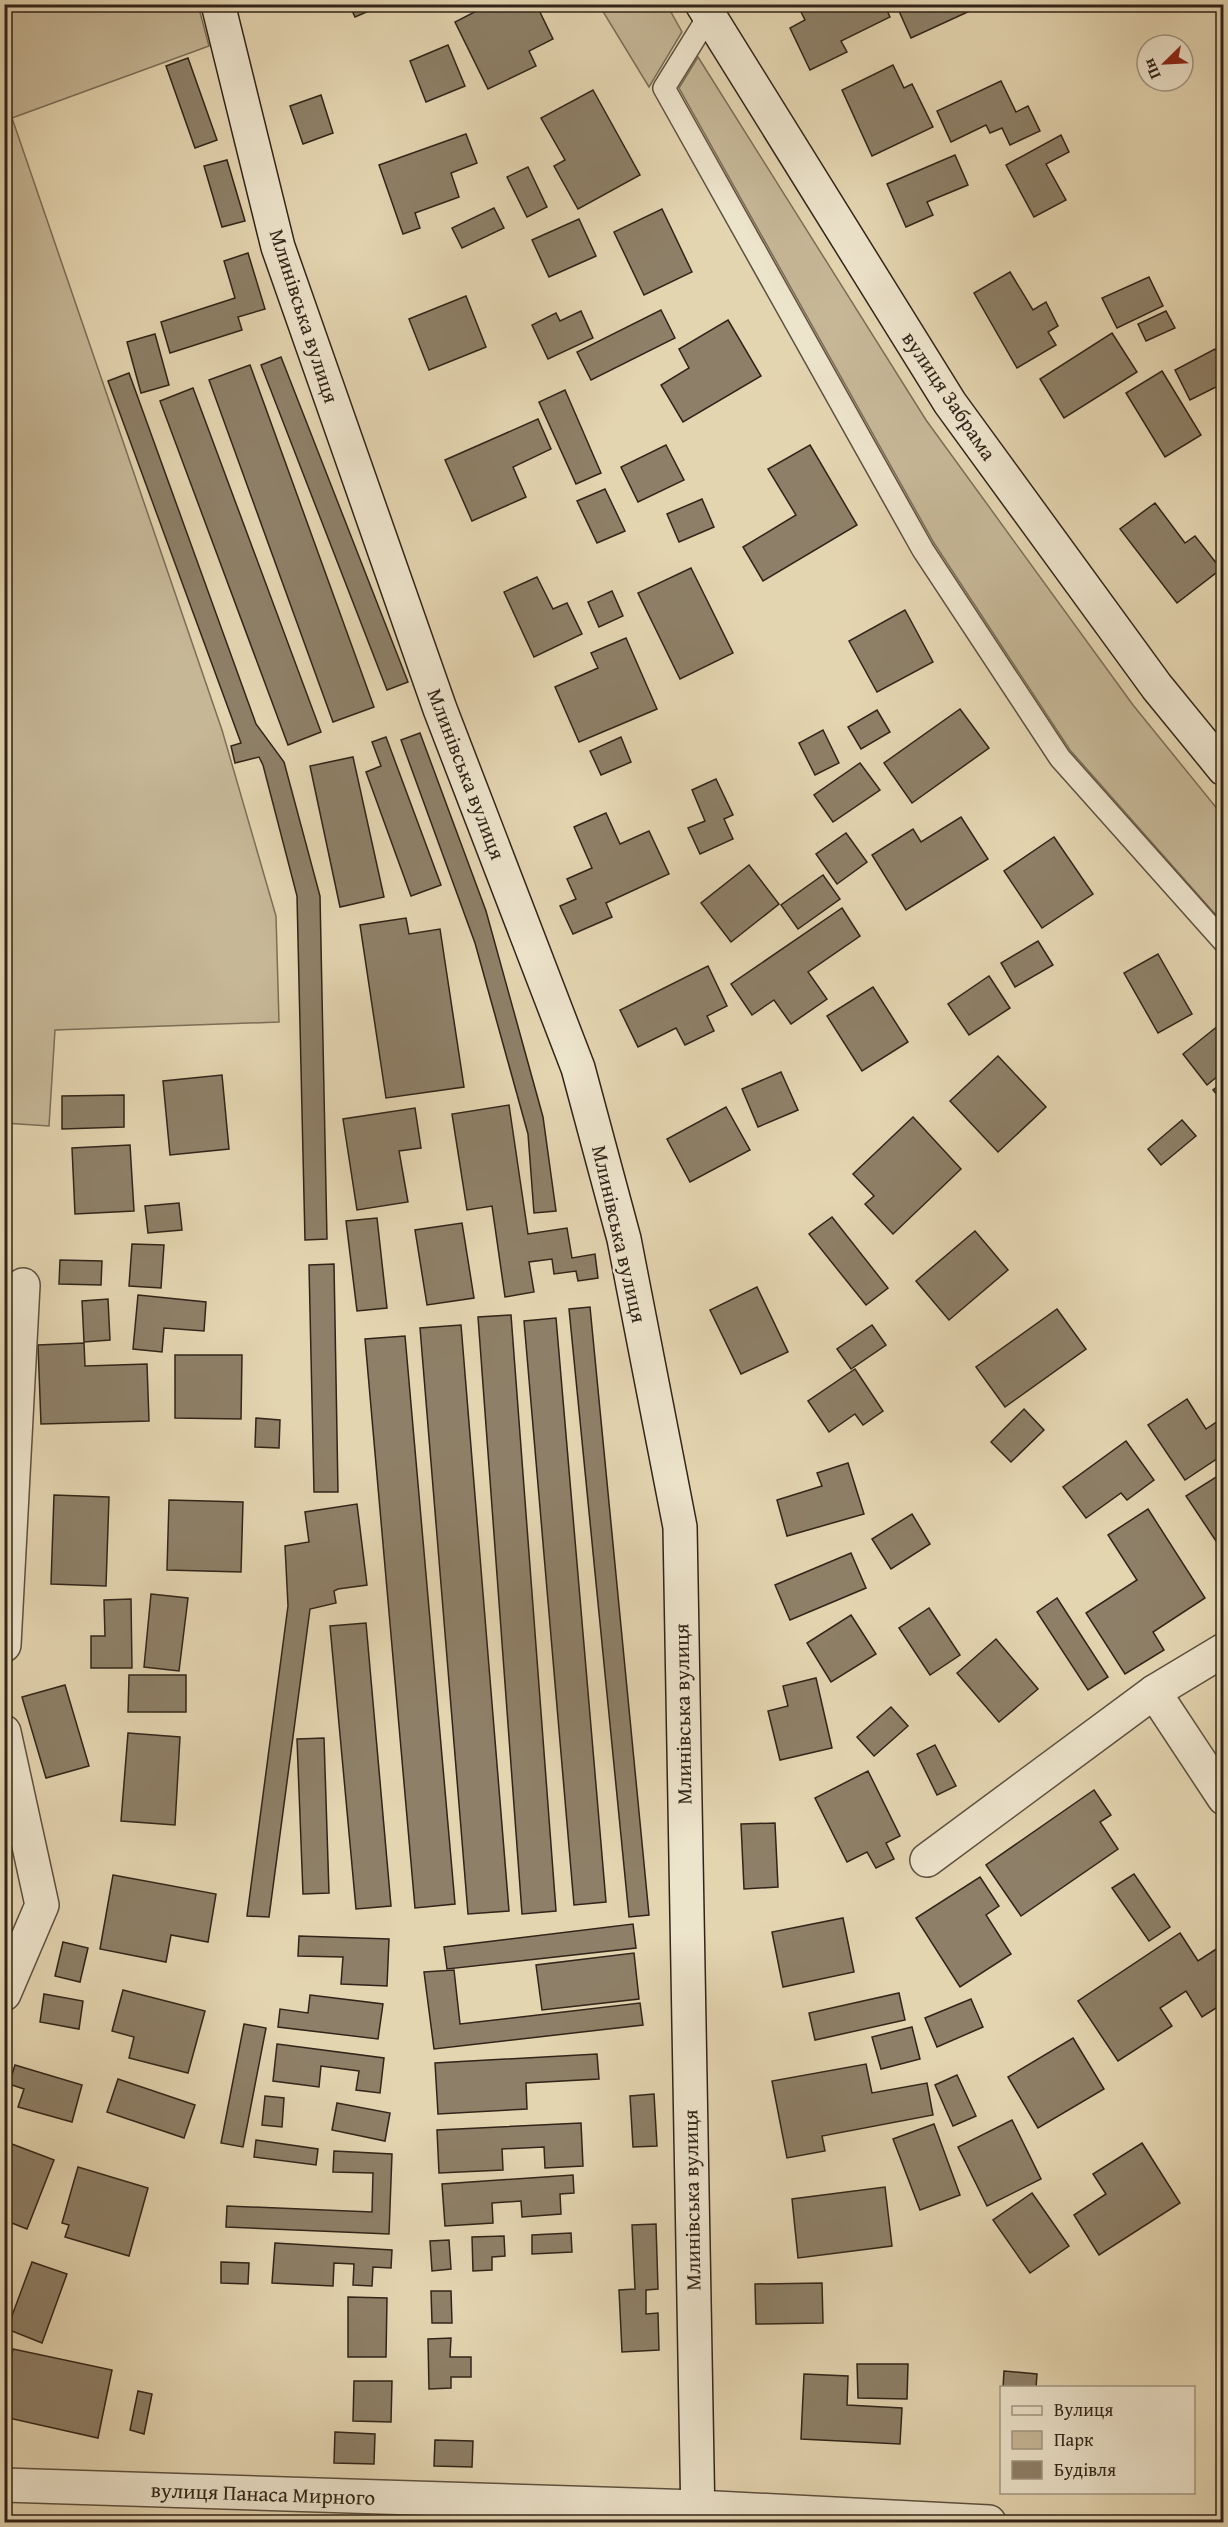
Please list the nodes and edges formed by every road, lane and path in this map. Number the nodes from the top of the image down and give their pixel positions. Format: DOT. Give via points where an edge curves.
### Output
graph roads {
  1 [pos="218,4"];
  2 [pos="705,10"];
  3 [pos="1224,769"];
  4 [pos="1224,942"];
  5 [pos="23,1286"];
  6 [pos="4,1645"];
  7 [pos="1224,1650"];
  8 [pos="1154,1692"];
  9 [pos="4,1732"];
  10 [pos="1224,1798"];
  11 [pos="927,1860"];
  12 [pos="4,1994"];
  13 [pos="4,2485"];
  14 [pos="698,2515"];
  15 [pos="989,2523"];
  1 -- 14 [label="main road, Млинівська вулиця" via="278,247 440,709 578,1068 624,1239 680,1527"];
  2 -- 3 [label="main road, вулиця Забрама" via="950,403 1157,687"];
  2 -- 4 [label="lane" via="664,88 923,550 1060,758"];
  5 -- 6 [label="main road"];
  7 -- 8 [label="main road"];
  8 -- 10 [label="main road"];
  8 -- 11 [label="main road"];
  9 -- 12 [label="main road" via="42,1905"];
  13 -- 14 [label="main road, вулиця Панаса Мирного"];
  14 -- 15 [label="main road, вулиця Панаса Мирного"];
}
